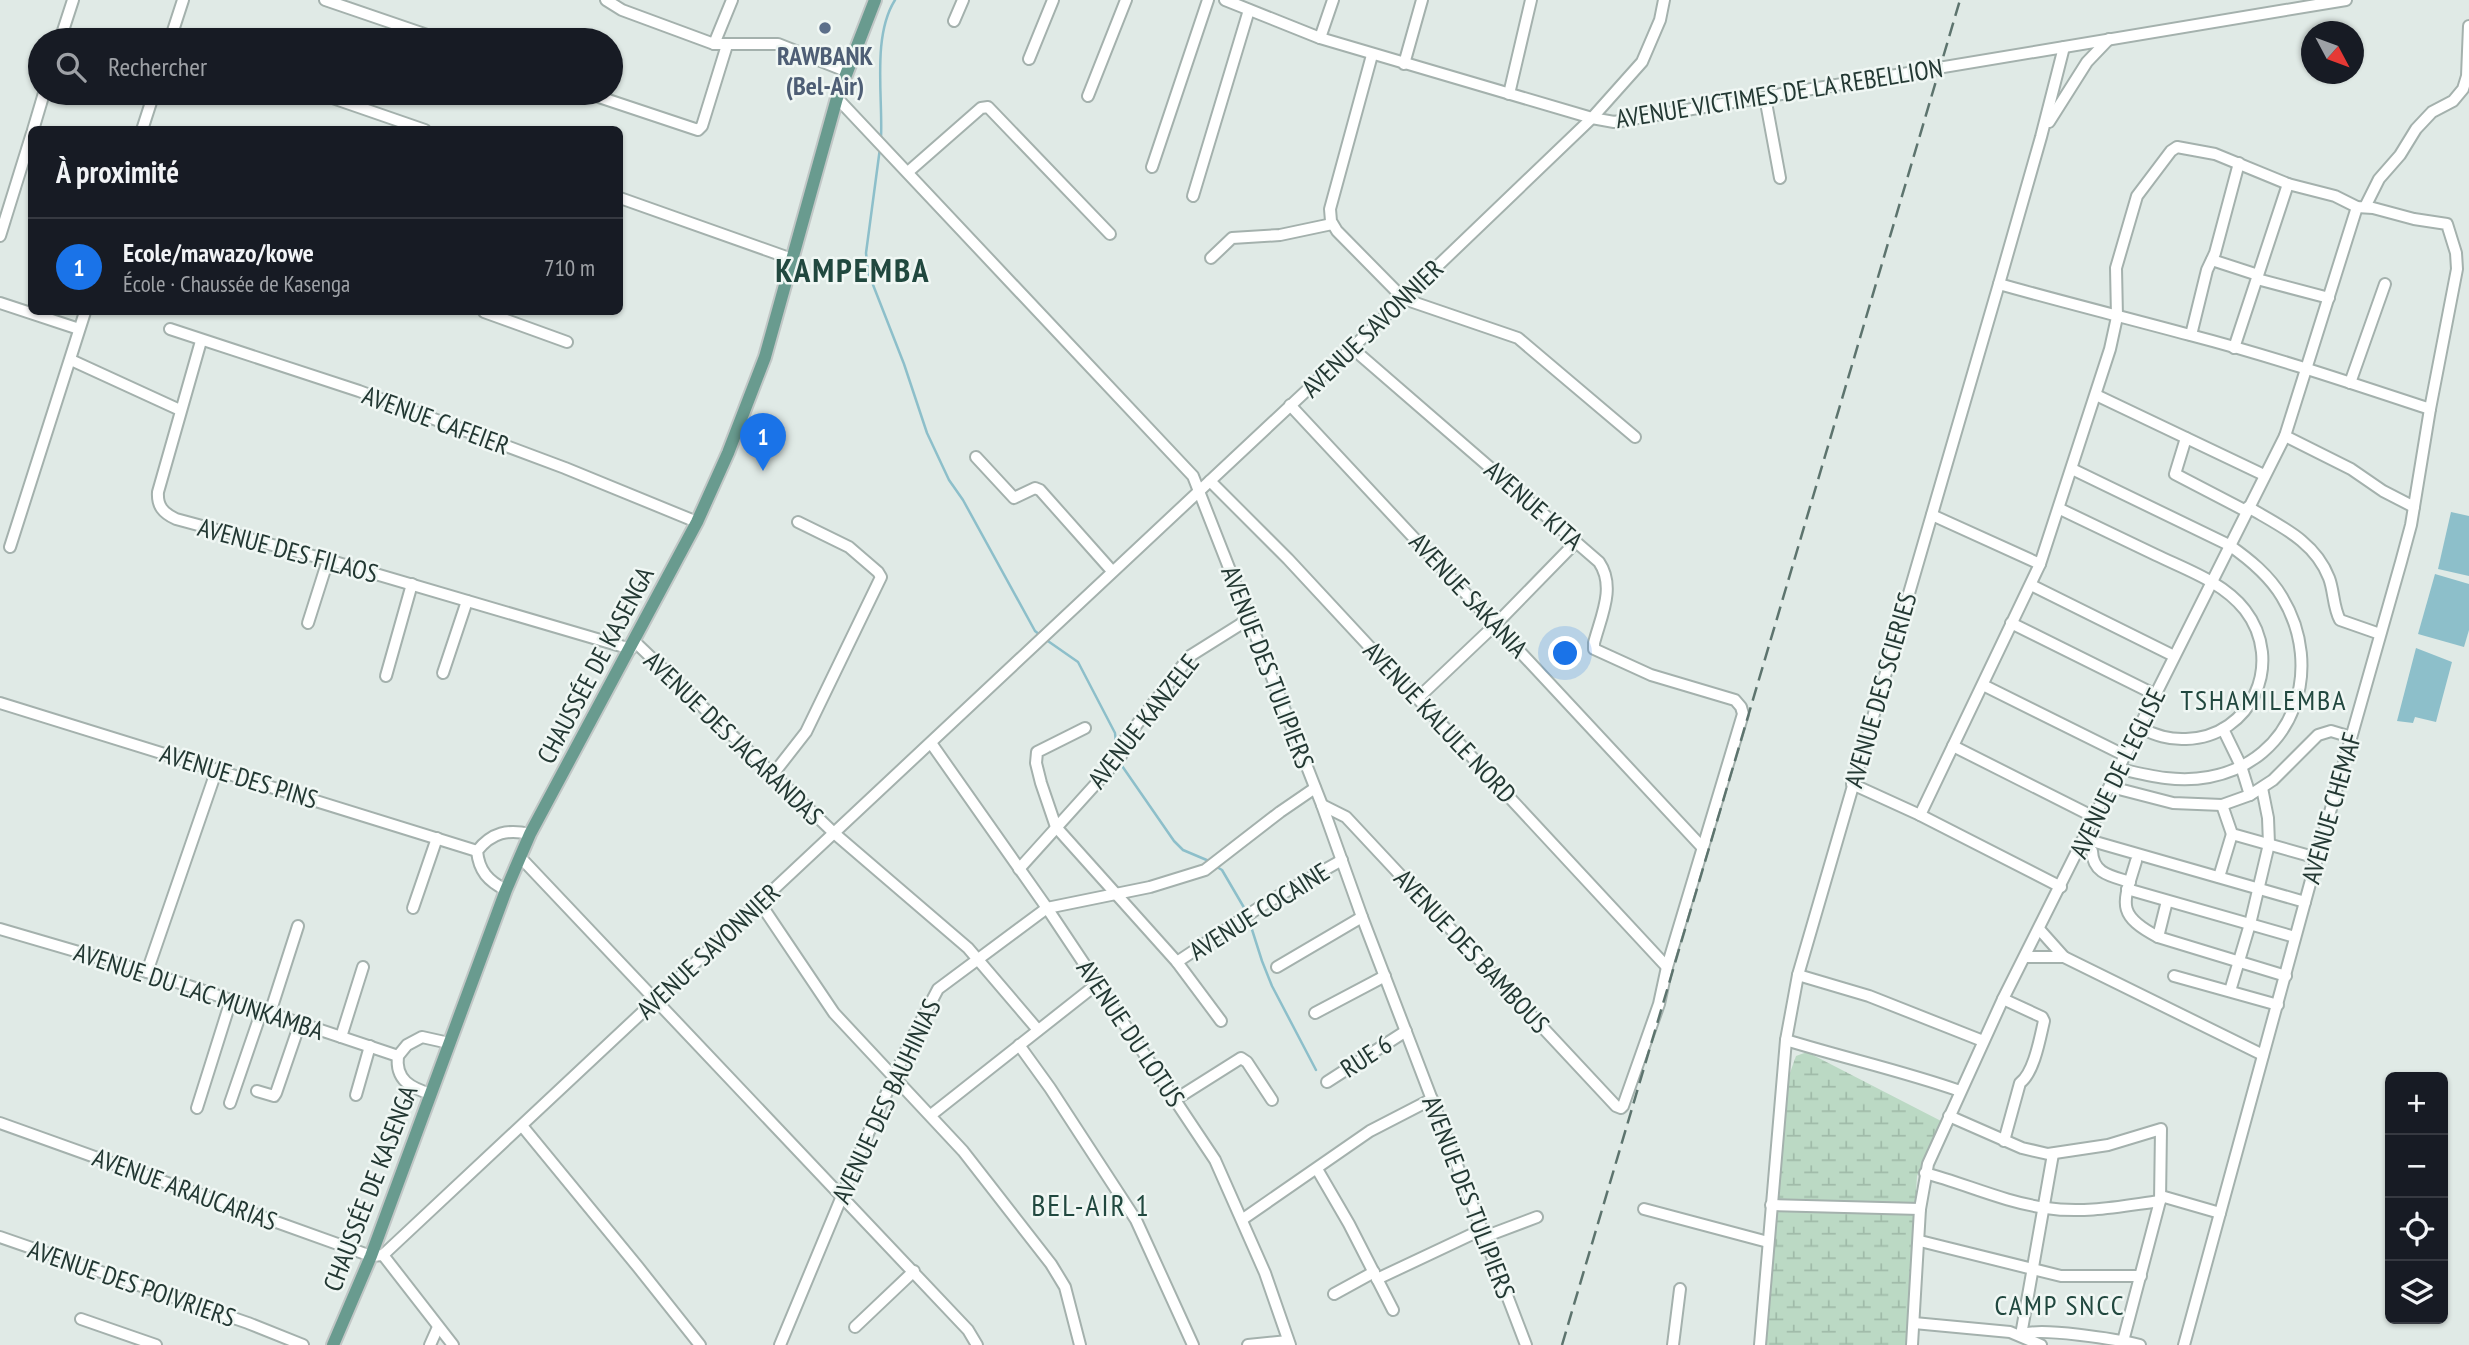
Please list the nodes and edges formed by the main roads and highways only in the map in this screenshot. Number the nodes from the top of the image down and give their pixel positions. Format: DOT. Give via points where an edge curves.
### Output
graph roads {
  1 [pos="875,0"];
  2 [pos="333,1345"];
  1 -- 2 [label="main road, CHAUSSÉE DE KASENGA" via="837,98 765,357 729,453 633,645 530,834 449,1043 377,1256"];
}
